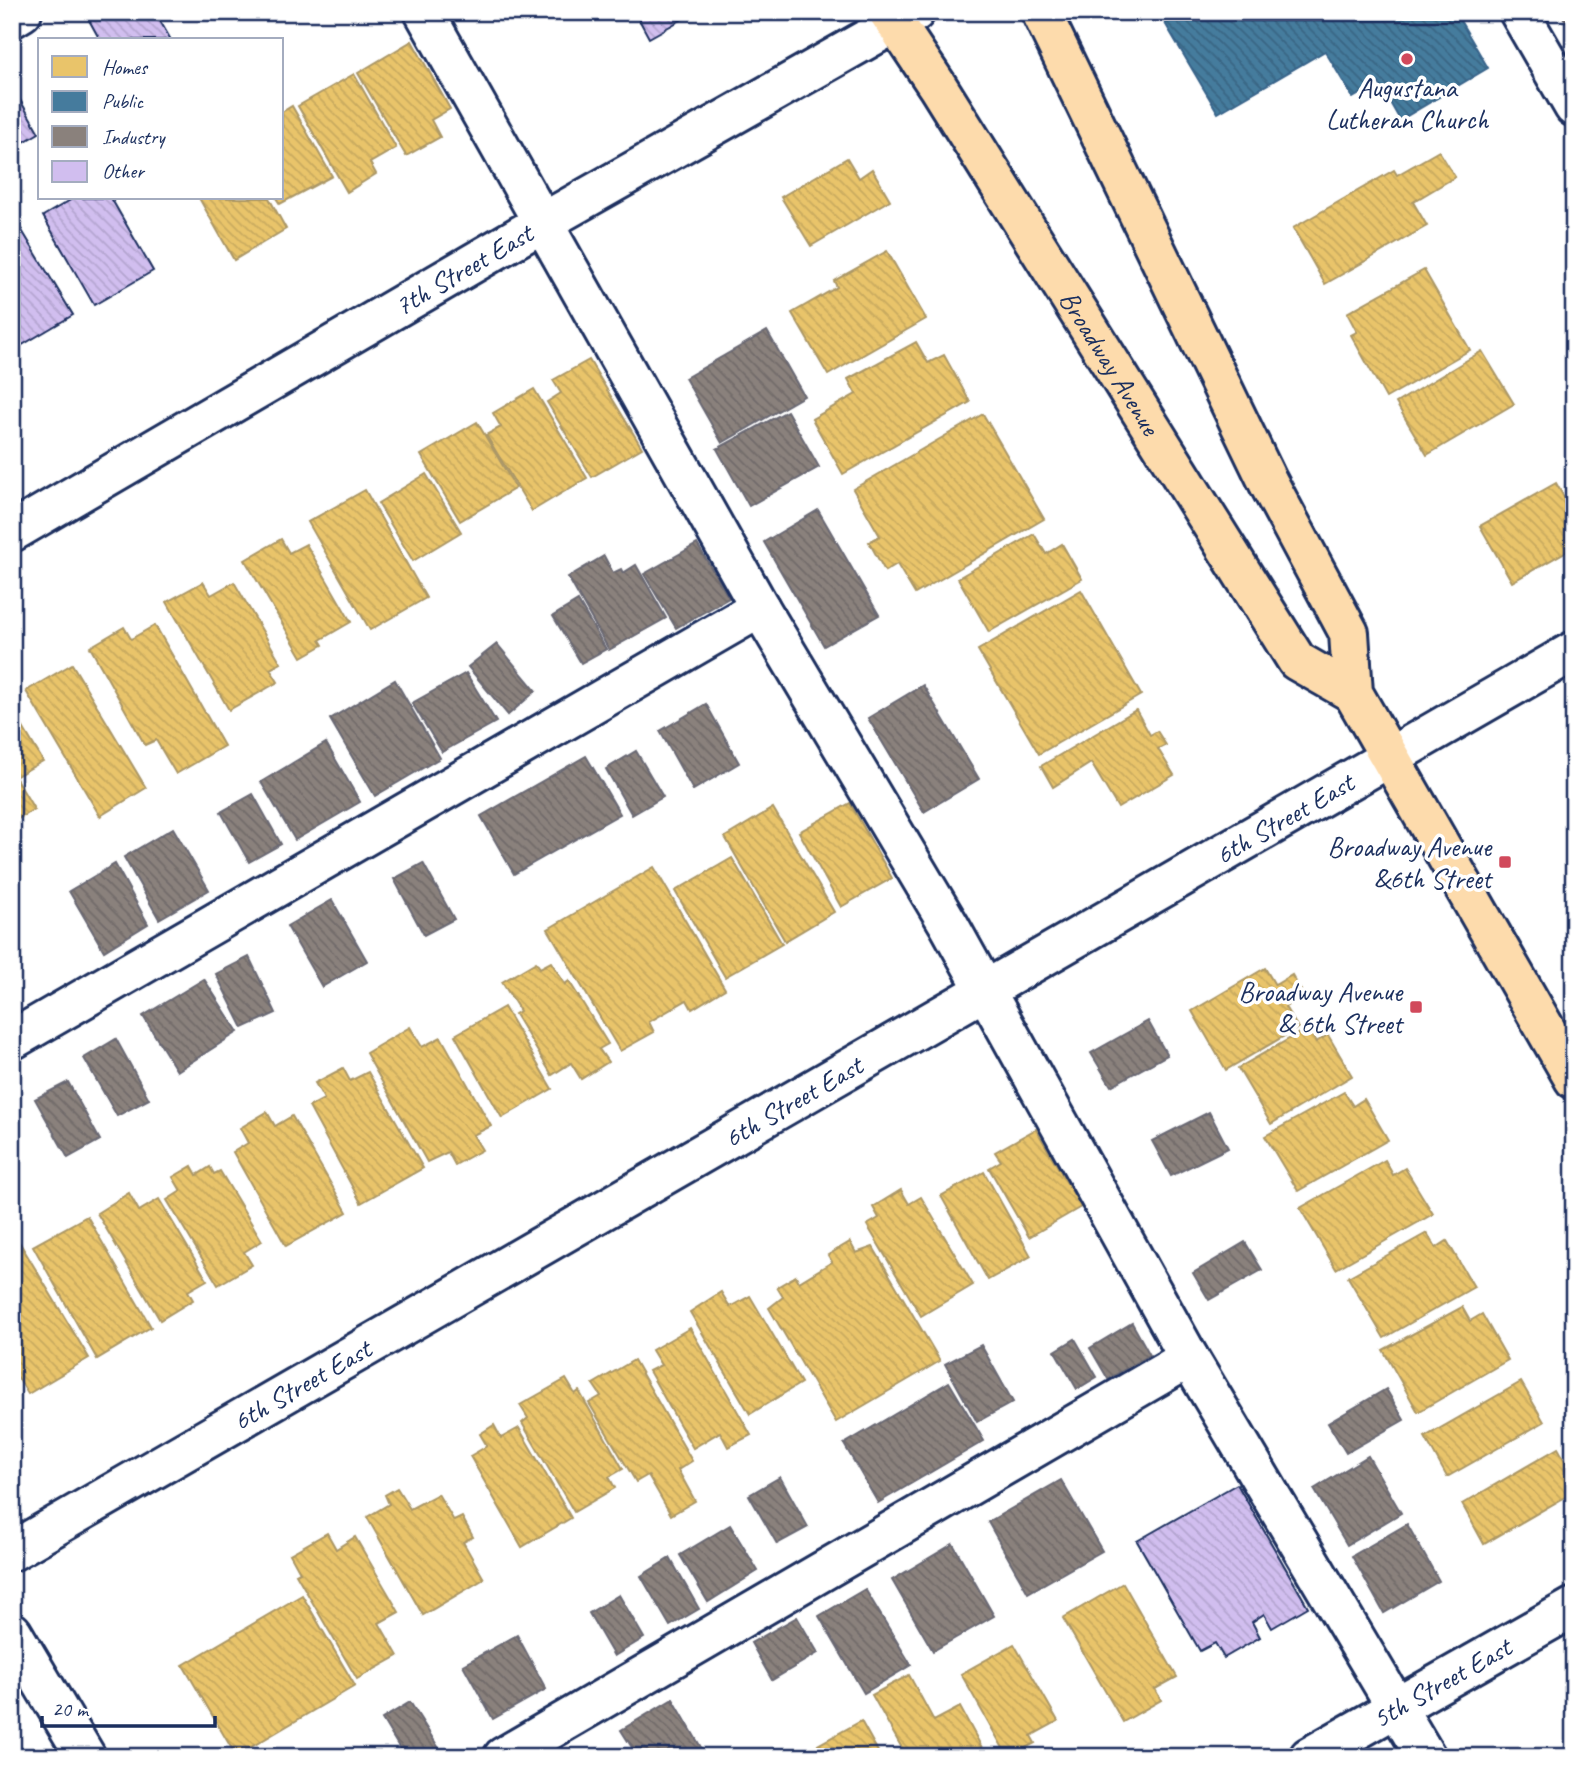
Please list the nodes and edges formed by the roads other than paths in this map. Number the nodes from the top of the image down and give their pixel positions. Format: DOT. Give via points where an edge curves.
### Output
graph roads {
  1 [pos="22,12"];
  2 [pos="424,12"];
  3 [pos="1041,12"];
  4 [pos="1519,12"];
  5 [pos="899,16"];
  6 [pos="12,18"];
  7 [pos="1574,107"];
  8 [pos="542,223"];
  9 [pos="12,532"];
  10 [pos="760,608"];
  11 [pos="1574,651"];
  12 [pos="1353,693"];
  13 [pos="1390,758"];
  14 [pos="986,991"];
  15 [pos="12,1040"];
  16 [pos="1574,1079"];
  17 [pos="1189,1358"];
  18 [pos="12,1550"];
  19 [pos="1574,1607"];
  20 [pos="12,1632"];
  21 [pos="1398,1705"];
  22 [pos="86,1757"];
  23 [pos="503,1757"];
  24 [pos="1309,1757"];
  25 [pos="1426,1757"];
  1 -- 6 [label="street"];
  2 -- 8 [label="street"];
  3 -- 12 [label="main road" via="1268,482 1349,633"];
  4 -- 7 [label="street"];
  5 -- 8 [label="street, 7th Street East"];
  5 -- 12 [label="main road, Broadway Avenue" via="938,87 1297,661"];
  8 -- 9 [label="street, 7th Street East"];
  8 -- 10 [label="street"];
  10 -- 14 [label="street"];
  10 -- 15 [label="street"];
  11 -- 13 [label="street, 6th Street East"];
  12 -- 13 [label="main road"];
  13 -- 14 [label="street, 6th Street East"];
  13 -- 16 [label="main road"];
  14 -- 17 [label="street"];
  14 -- 18 [label="street, 6th Street East"];
  17 -- 21 [label="street"];
  17 -- 23 [label="street"];
  19 -- 21 [label="street, 5th Street East"];
  20 -- 22 [label="street"];
  21 -- 24 [label="street, 5th Street East"];
  21 -- 25 [label="street"];
}
